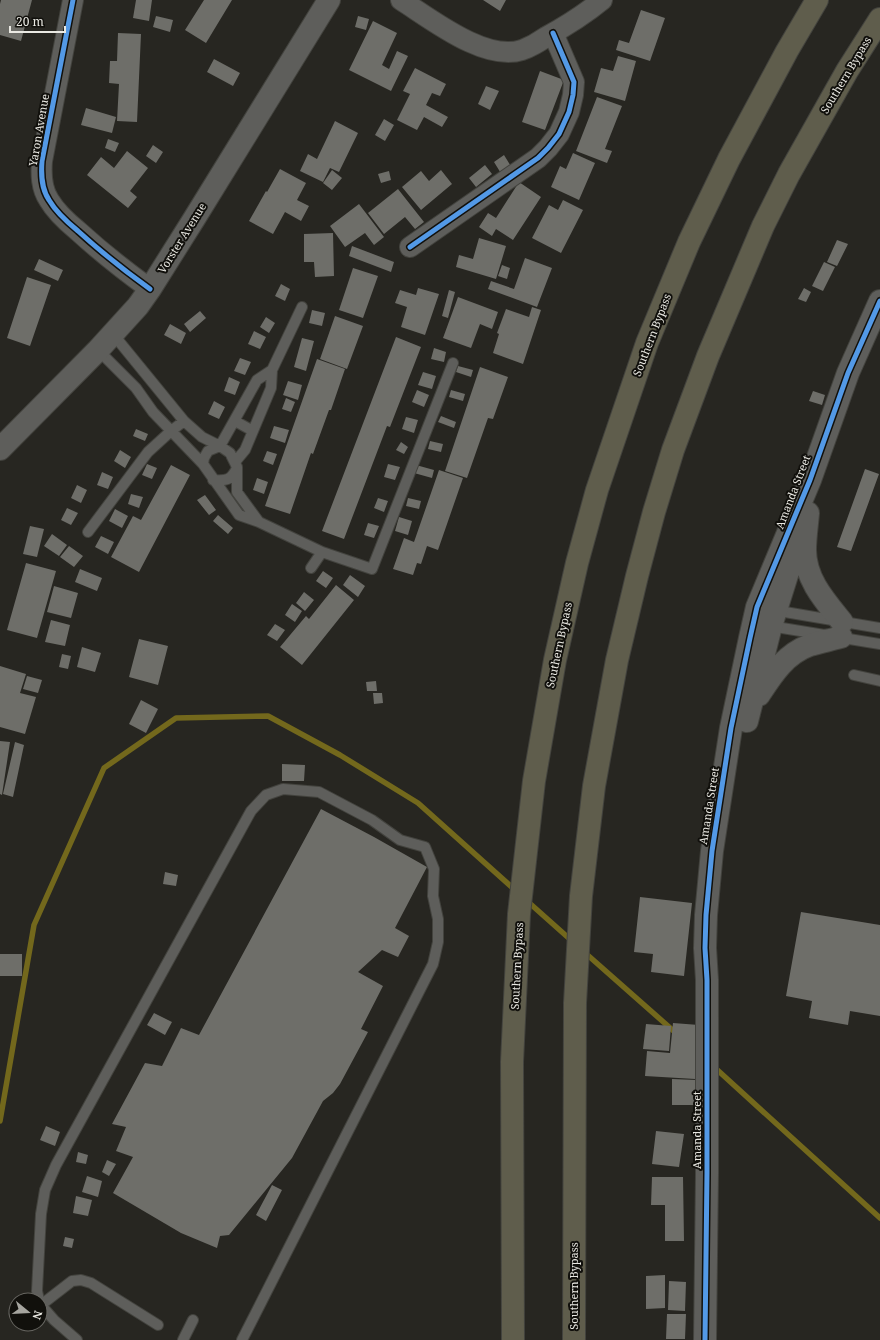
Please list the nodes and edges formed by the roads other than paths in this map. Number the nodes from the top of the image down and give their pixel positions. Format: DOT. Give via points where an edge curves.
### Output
graph roads {
  1 [pos="73,0"];
  2 [pos="329,0"];
  3 [pos="401,0"];
  4 [pos="602,0"];
  5 [pos="817,0"];
  6 [pos="880,19"];
  7 [pos="553,33"];
  8 [pos="410,247"];
  9 [pos="150,289"];
  10 [pos="880,301"];
  11 [pos="302,307"];
  12 [pos="880,323"];
  13 [pos="113,334"];
  14 [pos="98,350"];
  15 [pos="453,363"];
  16 [pos="272,370"];
  17 [pos="184,421"];
  18 [pos="234,421"];
  19 [pos="171,431"];
  20 [pos="253,431"];
  21 [pos="220,446"];
  22 [pos="0,450"];
  23 [pos="203,464"];
  24 [pos="236,465"];
  25 [pos="213,480"];
  26 [pos="808,513"];
  27 [pos="258,522"];
  28 [pos="88,532"];
  29 [pos="322,552"];
  30 [pos="312,568"];
  31 [pos="764,616"];
  32 [pos="880,628"];
  33 [pos="842,630"];
  34 [pos="880,644"];
  35 [pos="854,676"];
  36 [pos="880,681"];
  37 [pos="749,711"];
  38 [pos="37,1292"];
  39 [pos="48,1297"];
  40 [pos="48,1312"];
  41 [pos="193,1320"];
  42 [pos="158,1324"];
  43 [pos="77,1340"];
  44 [pos="183,1340"];
  45 [pos="242,1340"];
  46 [pos="513,1340"];
  47 [pos="574,1340"];
  48 [pos="705,1340"];
  49 [pos="718,1340"];
  1 -- 9 [label="street, Yaron Avenue" via="42,161 43,187 48,200 66,221 99,251"];
  2 -- 9 [label="street, Vorster Avenue"];
  3 -- 7 [label="street" via="486,49 521,50"];
  4 -- 7 [label="street"];
  5 -- 46 [label="highway, Southern Bypass" via="786,51 689,242 647,343 597,490 577,563 557,652 534,781 519,914 512,1062"];
  6 -- 47 [label="highway, Southern Bypass" via="847,71 789,174 763,226 708,356 673,450 637,576 617,660 594,786 581,903 575,1003"];
  7 -- 8 [label="street" via="574,82 569,112 558,134 538,158"];
  9 -- 13 [label="street, Vorster Avenue"];
  10 -- 31 [label="street, Amanda Street" via="848,373"];
  11 -- 16 [label="lane"];
  12 -- 26 [label="street, Amanda Street" via="838,422"];
  13 -- 14 [label="street, Vorster Avenue"];
  13 -- 17 [label="lane"];
  14 -- 19 [label="lane" via="136,388"];
  14 -- 22 [label="street, Vorster Avenue"];
  15 -- 29 [label="lane" via="372,569"];
  16 -- 18 [label="lane" via="257,380"];
  16 -- 20 [label="lane" via="271,388"];
  17 -- 19 [label="lane"];
  17 -- 21 [label="lane" via="202,437"];
  18 -- 20 [label="lane"];
  18 -- 21 [label="lane"];
  19 -- 23 [label="lane"];
  19 -- 28 [label="lane" via="148,452"];
  20 -- 24 [label="lane"];
  21 -- 23 [label="lane" via="208,451"];
  21 -- 24 [label="lane" via="230,453"];
  23 -- 25 [label="lane"];
  24 -- 25 [label="lane" via="234,474 229,479"];
  24 -- 27 [label="lane" via="237,492"];
  25 -- 27 [label="lane" via="239,515"];
  26 -- 31 [label="street, Amanda Street"];
  26 -- 33 [label="street" via="806,563 819,593"];
  27 -- 29 [label="lane"];
  29 -- 30 [label="lane"];
  31 -- 33 [label="lane"];
  31 -- 33 [label="lane"];
  31 -- 37 [label="street, Amanda Street"];
  31 -- 48 [label="street, Amanda Street" via="731,728 712,851 706,915"];
  32 -- 33 [label="lane"];
  33 -- 34 [label="lane"];
  33 -- 37 [label="street" via="797,651 783,661"];
  35 -- 36 [label="lane"];
  37 -- 49 [label="street, Amanda Street" via="732,807 719,919"];
  38 -- 45 [label="lane" via="41,1214 45,1190 56,1165 251,811 266,795 283,789 319,792 372,820 400,840 425,847 434,869 433,896 438,919 438,942 433,964"];
  39 -- 42 [label="lane" via="72,1281 82,1280"];
  40 -- 43 [label="lane"];
  41 -- 44 [label="lane"];
}
